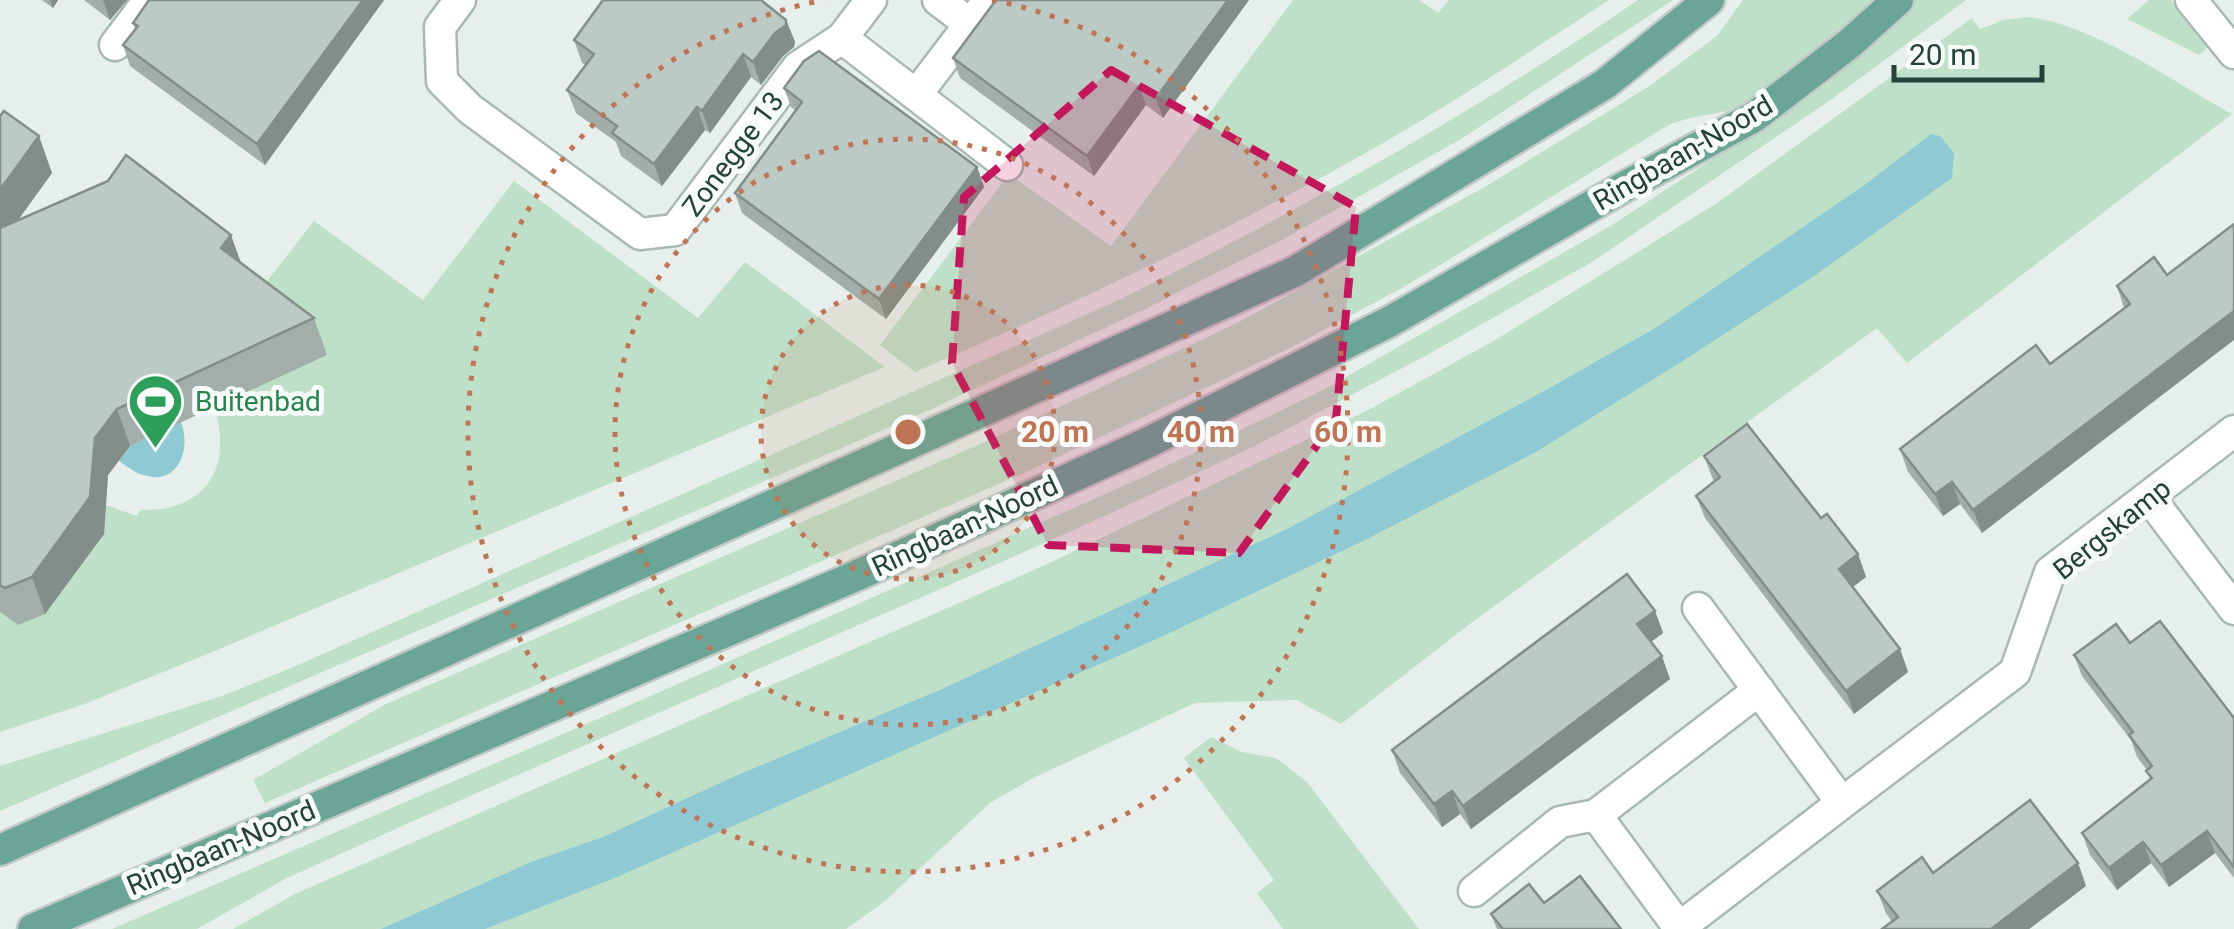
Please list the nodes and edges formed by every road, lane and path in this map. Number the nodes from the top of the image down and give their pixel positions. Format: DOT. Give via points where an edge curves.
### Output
graph roads {
  1 [pos="149,0"];
  2 [pos="460,0"];
  3 [pos="871,0"];
  4 [pos="938,0"];
  5 [pos="989,0"];
  6 [pos="1708,0"];
  7 [pos="1898,0"];
  8 [pos="2191,0"];
  9 [pos="970,24"];
  10 [pos="842,38"];
  11 [pos="115,45"];
  12 [pos="2234,53"];
  13 [pos="916,95"];
  14 [pos="1008,165"];
  15 [pos="2234,432"];
  16 [pos="2149,497"];
  17 [pos="1698,608"];
  18 [pos="2234,608"];
  19 [pos="1759,690"];
  20 [pos="1842,803"];
  21 [pos="1596,815"];
  22 [pos="0,850"];
  23 [pos="1474,891"];
  24 [pos="1679,928"];
  25 [pos="33,929"];
  1 -- 11 [label="street"];
  2 -- 10 [label="street, Zonegge 13" via="440,27 442,81 470,109 640,234 675,230 798,67"];
  3 -- 10 [label="street, Zonegge 13"];
  4 -- 9 [label="street"];
  5 -- 9 [label="street"];
  6 -- 22 [label="main road" via="1605,84 1296,271"];
  7 -- 25 [label="main road, Ringbaan-Noord" via="1754,117 1338,348 858,575"];
  8 -- 12 [label="street"];
  9 -- 13 [label="street"];
  10 -- 13 [label="street"];
  13 -- 14 [label="street"];
  15 -- 16 [label="street, Bergskamp"];
  16 -- 18 [label="street"];
  16 -- 20 [label="street, Bergskamp" via="2050,572 2015,672"];
  17 -- 19 [label="street"];
  19 -- 20 [label="street"];
  19 -- 21 [label="street"];
  20 -- 24 [label="street, Bergskamp"];
  21 -- 23 [label="street" via="1560,822"];
  21 -- 24 [label="street, Bergskamp"];
}
